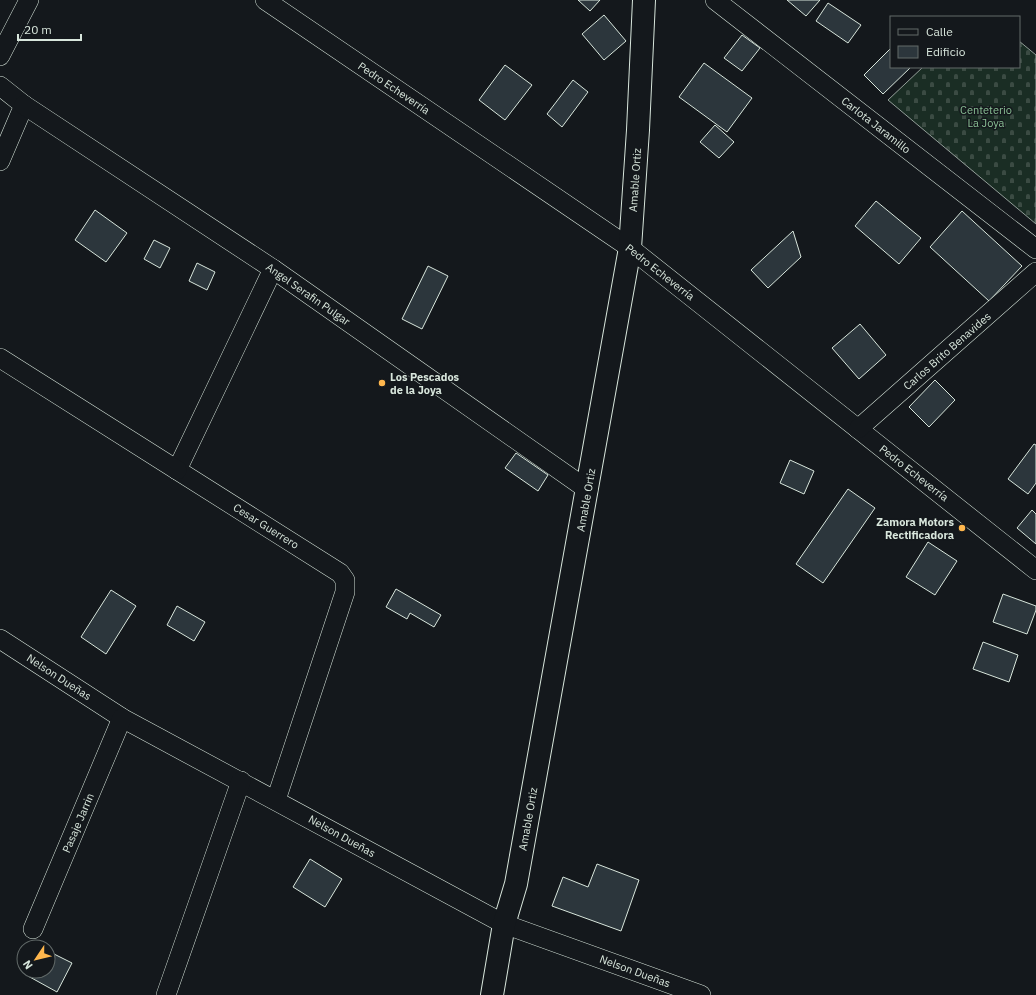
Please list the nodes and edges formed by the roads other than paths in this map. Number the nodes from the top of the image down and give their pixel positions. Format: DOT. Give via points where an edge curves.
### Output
graph roads {
  1 [pos="29,0"];
  2 [pos="265,0"];
  3 [pos="644,0"];
  4 [pos="715,0"];
  5 [pos="0,56"];
  6 [pos="0,86"];
  7 [pos="24,105"];
  8 [pos="0,161"];
  9 [pos="630,248"];
  10 [pos="1036,250"];
  11 [pos="273,269"];
  12 [pos="1036,272"];
  13 [pos="0,358"];
  14 [pos="858,429"];
  15 [pos="177,470"];
  16 [pos="588,490"];
  17 [pos="1036,570"];
  18 [pos="0,639"];
  19 [pos="122,718"];
  20 [pos="241,781"];
  21 [pos="276,800"];
  22 [pos="504,924"];
  23 [pos="33,929"];
  24 [pos="166,995"];
  25 [pos="492,995"];
  26 [pos="701,995"];
  1 -- 5 [label="street"];
  2 -- 9 [label="street, Pedro Echeverría"];
  3 -- 9 [label="street, Amable Ortiz"];
  4 -- 10 [label="street, Carlota Jaramillo"];
  6 -- 7 [label="street, Angel Serafin Pulgar"];
  7 -- 8 [label="street"];
  7 -- 11 [label="street, Angel Serafin Pulgar"];
  9 -- 14 [label="street, Pedro Echeverría"];
  9 -- 16 [label="street, Amable Ortiz"];
  11 -- 15 [label="street"];
  11 -- 16 [label="street, Angel Serafin Pulgar"];
  12 -- 14 [label="street, Carlos Brito Benavides"];
  13 -- 15 [label="street"];
  14 -- 17 [label="street, Pedro Echeverría"];
  15 -- 21 [label="street, Cesar Guerrero" via="340,573 346,580 345,592"];
  16 -- 22 [label="street, Amable Ortiz" via="516,884"];
  18 -- 19 [label="street, Nelson Dueñas"];
  19 -- 20 [label="street, Nelson Dueñas"];
  19 -- 23 [label="street, Pasaje Jarrin"];
  20 -- 21 [label="street, Nelson Dueñas"];
  20 -- 24 [label="street"];
  21 -- 22 [label="street, Nelson Dueñas"];
  22 -- 25 [label="street, Amable Ortiz"];
  22 -- 26 [label="street, Nelson Dueñas"];
}
